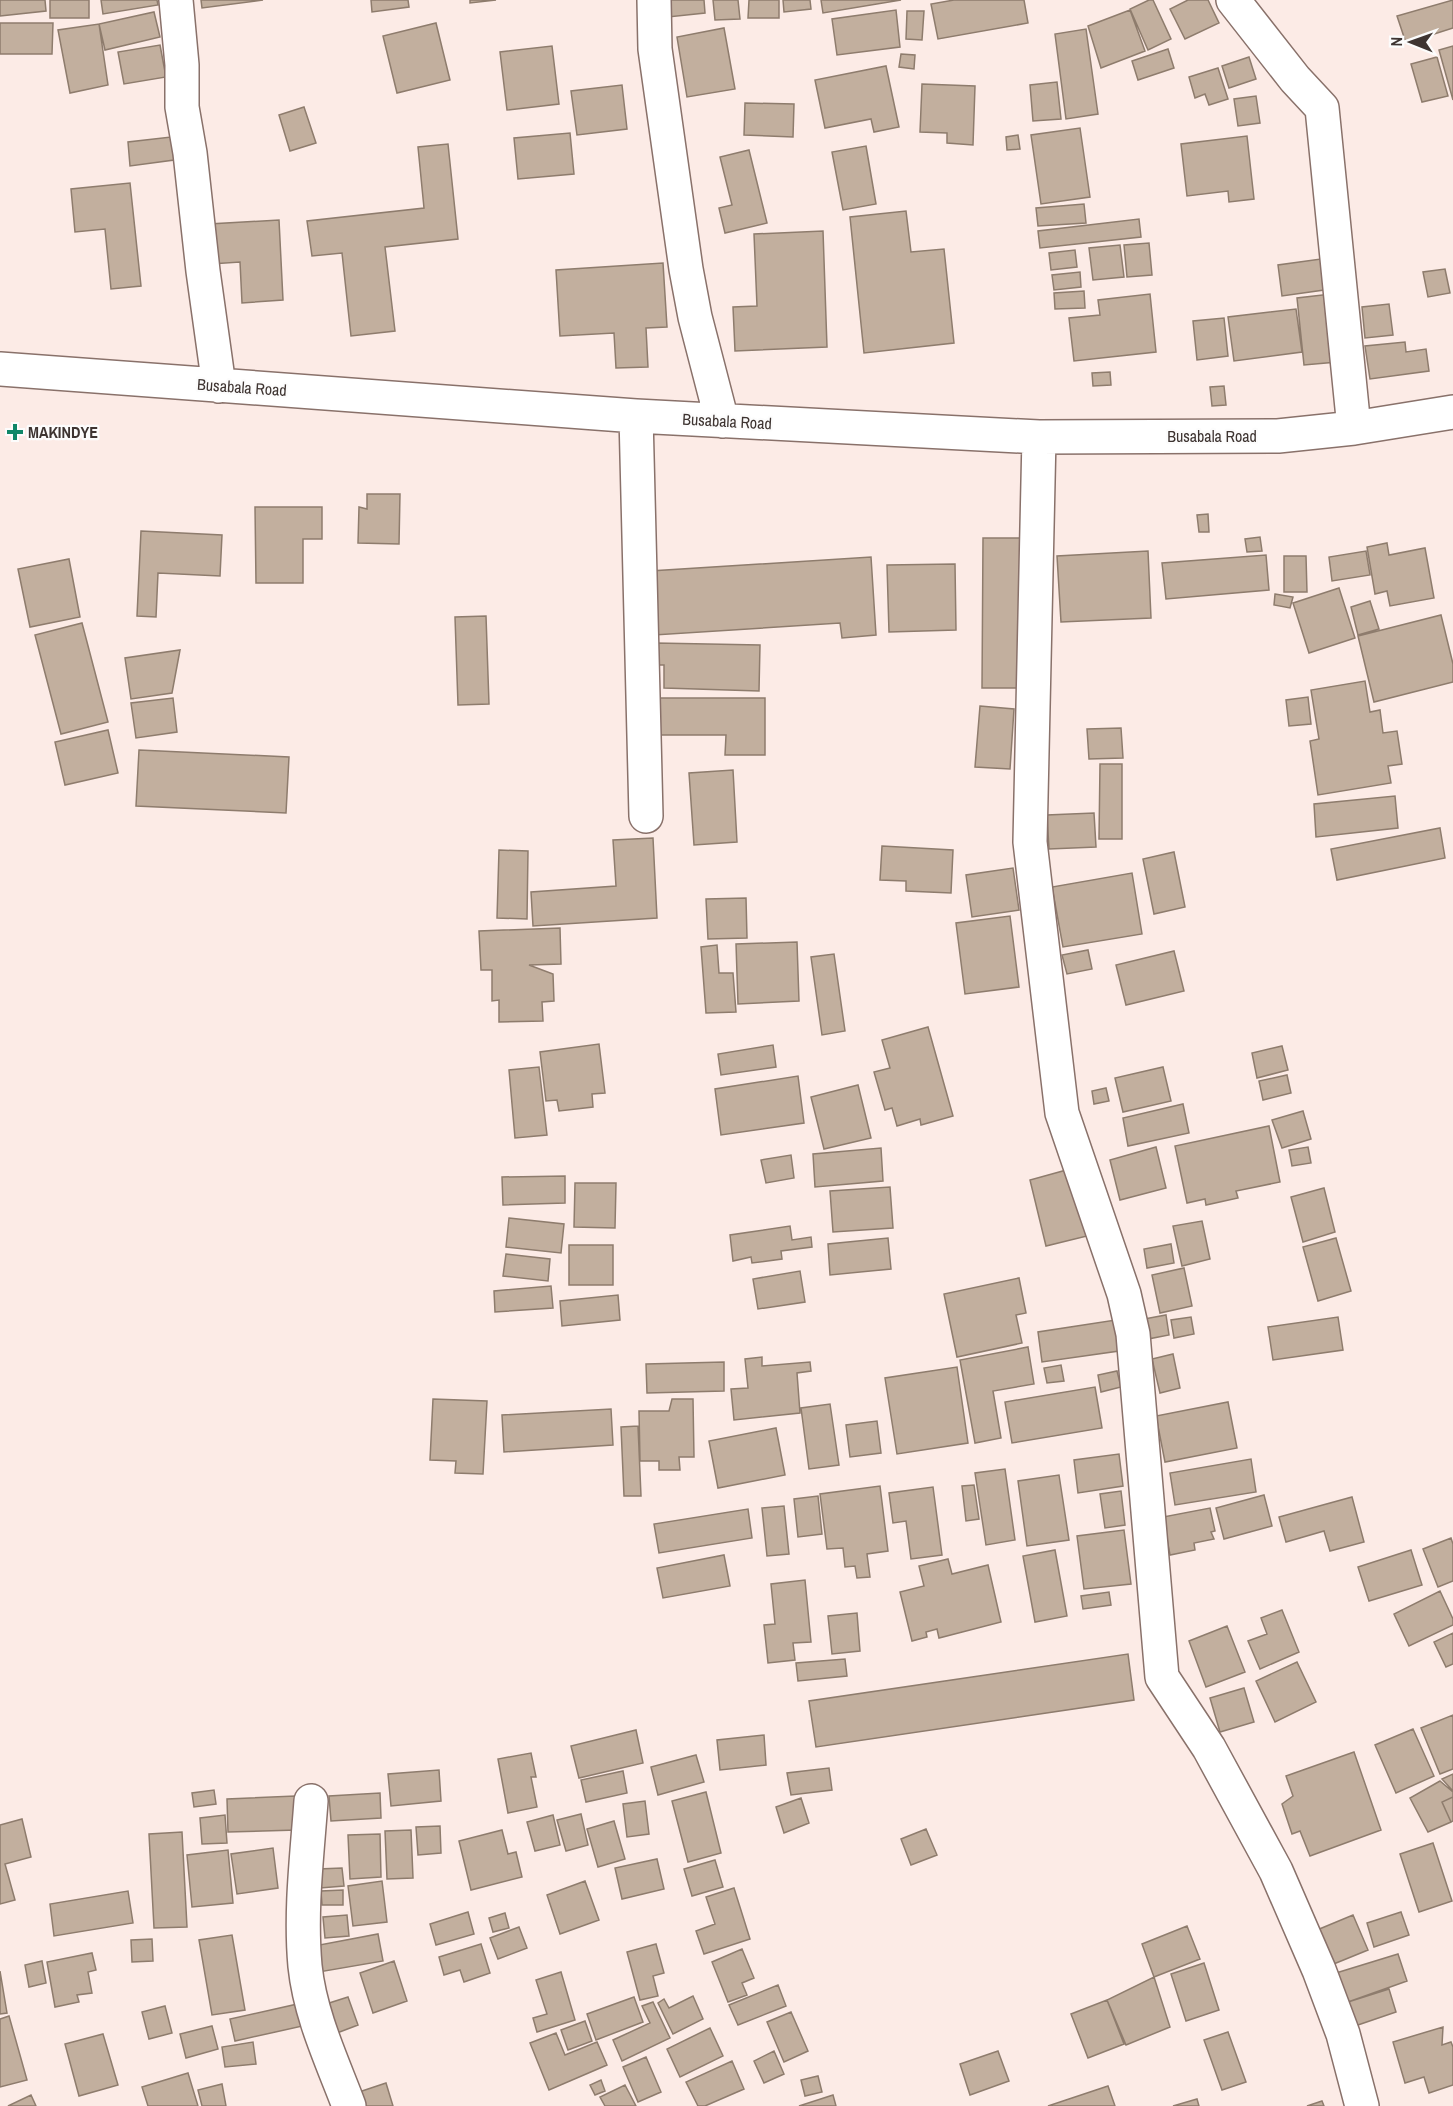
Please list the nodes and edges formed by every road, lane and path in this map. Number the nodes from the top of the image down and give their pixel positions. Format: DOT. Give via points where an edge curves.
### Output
graph roads {
  1 [pos="176,0"];
  2 [pos="654,0"];
  3 [pos="1233,0"];
  4 [pos="0,369"];
  5 [pos="219,386"];
  6 [pos="1453,412"];
  7 [pos="636,416"];
  8 [pos="722,421"];
  9 [pos="1354,428"];
  10 [pos="1039,437"];
  11 [pos="646,816"];
  12 [pos="311,1801"];
  13 [pos="349,2106"];
  14 [pos="1362,2106"];
  1 -- 5 [label="street" via="182,107"];
  2 -- 8 [label="street" via="655,49 686,269"];
  3 -- 9 [label="street" via="1322,108"];
  4 -- 5 [label="street, Busabala Road"];
  5 -- 7 [label="street, Busabala Road"];
  6 -- 9 [label="street, Busabala Road"];
  7 -- 8 [label="street, Busabala Road"];
  7 -- 11 [label="street"];
  8 -- 10 [label="street, Busabala Road"];
  9 -- 10 [label="street, Busabala Road" via="1278,436"];
  10 -- 14 [label="street" via="1030,842 1062,1113 1124,1294 1133,1334 1162,1677 1209,1748 1276,1872 1343,2034"];
  12 -- 13 [label="street" via="303,1908 305,1968 317,2023"];
}
